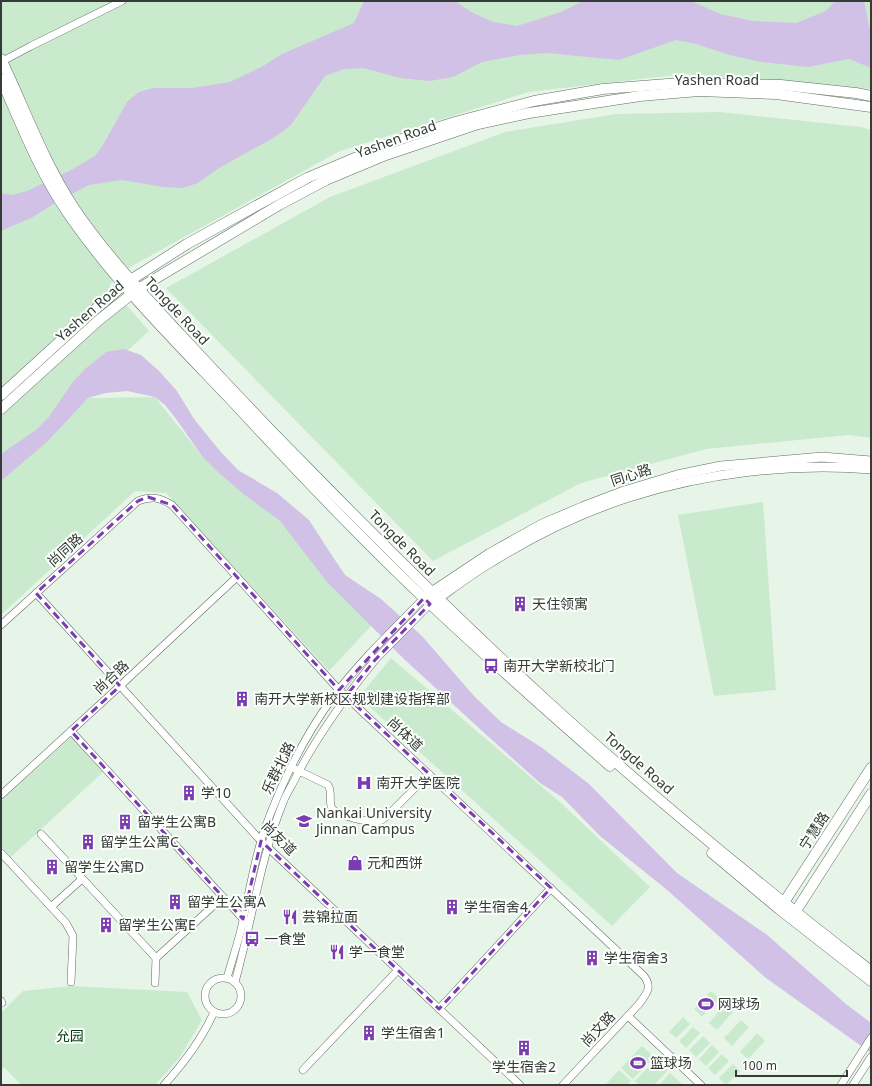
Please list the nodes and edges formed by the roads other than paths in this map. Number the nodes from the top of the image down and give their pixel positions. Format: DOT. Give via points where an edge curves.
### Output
graph roads {
  1 [pos="122,1"];
  2 [pos="2,61"];
  3 [pos="1,79"];
  4 [pos="871,96"];
  5 [pos="871,107"];
  6 [pos="48,172"];
  7 [pos="116,269"];
  8 [pos="129,286"];
  9 [pos="111,296"];
  10 [pos="1,395"];
  11 [pos="1,409"];
  12 [pos="871,461"];
  13 [pos="871,470"];
  14 [pos="148,497"];
  15 [pos="237,577"];
  16 [pos="36,593"];
  17 [pos="431,598"];
  18 [pos="1,625"];
  19 [pos="369,655"];
  20 [pos="375,660"];
  21 [pos="120,686"];
  22 [pos="339,690"];
  23 [pos="346,696"];
  24 [pos="71,731"];
  25 [pos="291,767"];
  26 [pos="871,768"];
  27 [pos="299,771"];
  28 [pos="428,774"];
  29 [pos="871,794"];
  30 [pos="1,795"];
  31 [pos="41,834"];
  32 [pos="261,841"];
  33 [pos="268,847"];
  34 [pos="1,853"];
  35 [pos="82,879"];
  36 [pos="551,888"];
  37 [pos="223,898"];
  38 [pos="781,906"];
  39 [pos="51,908"];
  40 [pos="793,915"];
  41 [pos="243,919"];
  42 [pos="250,926"];
  43 [pos="156,958"];
  44 [pos="398,970"];
  45 [pos="871,971"];
  46 [pos="227,978"];
  47 [pos="871,981"];
  48 [pos="71,982"];
  49 [pos="155,982"];
  50 [pos="235,982"];
  51 [pos="649,988"];
  52 [pos="440,1009"];
  53 [pos="214,1012"];
  54 [pos="628,1016"];
  55 [pos="871,1038"];
  56 [pos="870,1059"];
  57 [pos="303,1070"];
  58 [pos="164,1085"];
  59 [pos="520,1085"];
  60 [pos="563,1085"];
  61 [pos="701,1085"];
  62 [pos="841,1085"];
  63 [pos="853,1085"];
  1 -- 2 [label="street"];
  2 -- 6 [label="main road, Tongde Road"];
  3 -- 6 [label="main road, Tongde Road"];
  4 -- 8 [label="main road, Yashen Road" via="781,85 680,83 603,89 534,101 395,141 307,178 187,244"];
  5 -- 8 [label="main road, Yashen Road" via="776,94 699,91 583,104 478,124 386,155 326,180"];
  6 -- 7 [label="main road, Tongde Road" via="70,209"];
  7 -- 8 [label="main road, Tongde Road"];
  7 -- 9 [label="main road" via="116,285"];
  8 -- 9 [label="main road, Yashen Road"];
  8 -- 11 [label="main road, Yashen Road" via="114,307"];
  8 -- 17 [label="main road, Tongde Road" via="319,493"];
  9 -- 10 [label="main road, Yashen Road"];
  12 -- 17 [label="street, 同心路" via="822,457 721,466 677,475 624,491 542,524 490,552"];
  13 -- 17 [label="street, 同心路" via="790,468 691,482 629,497 578,517 533,539"];
  14 -- 15 [label="street, 尚体道" via="164,500 172,505"];
  14 -- 16 [label="street, 尚同路" via="138,502"];
  15 -- 21 [label="street, 尚合路"];
  15 -- 22 [label="street, 尚体道"];
  16 -- 18 [label="street, 尚同路"];
  16 -- 21 [label="street, 尚友道"];
  17 -- 19 [label="street, 乐群北路" via="406,617"];
  17 -- 20 [label="street, 乐群北路"];
  17 -- 38 [label="main road, Tongde Road"];
  19 -- 20 [label="street"];
  19 -- 22 [label="street, 乐群北路"];
  20 -- 23 [label="street, 乐群北路"];
  21 -- 24 [label="street, 尚合路"];
  21 -- 32 [label="street, 尚友道"];
  22 -- 23 [label="street, 尚体道"];
  22 -- 25 [label="street, 乐群北路"];
  23 -- 27 [label="street, 乐群北路" via="324,727"];
  23 -- 28 [label="street, 尚体道"];
  24 -- 30 [label="street, 尚合路"];
  24 -- 37 [label="street"];
  25 -- 27 [label="street"];
  25 -- 32 [label="street, 乐群北路"];
  26 -- 38 [label="main road, 宁慧路"];
  27 -- 28 [label="street" via="328,785 333,810 342,816 374,821 389,814"];
  27 -- 33 [label="street, 乐群北路" via="284,799"];
  28 -- 36 [label="street, 尚体道"];
  29 -- 40 [label="main road, 宁慧路"];
  31 -- 35 [label="street"];
  32 -- 33 [label="street, 尚友道"];
  32 -- 41 [label="street, 乐群北路"];
  33 -- 42 [label="street, 乐群北路"];
  33 -- 44 [label="street, 尚友道"];
  34 -- 39 [label="street"];
  35 -- 39 [label="street"];
  35 -- 43 [label="street"];
  36 -- 51 [label="street, 尚体道" via="644,976"];
  36 -- 52 [label="street"];
  37 -- 41 [label="street"];
  37 -- 43 [label="street"];
  38 -- 40 [label="main road, Tongde Road"];
  39 -- 48 [label="street" via="66,923 73,936"];
  40 -- 45 [label="main road, Tongde Road"];
  40 -- 47 [label="main road, Tongde Road"];
  41 -- 42 [label="street"];
  41 -- 46 [label="street, 乐群北路"];
  42 -- 50 [label="street, 乐群北路"];
  43 -- 49 [label="street"];
  44 -- 52 [label="street, 尚友道"];
  44 -- 57 [label="street"];
  46 -- 50 [label="street"];
  46 -- 53 [label="street" via="217,978 206,989 205,1000"];
  50 -- 53 [label="street" via="239,986 241,997 237,1007 229,1013"];
  51 -- 54 [label="street, 尚文路"];
  52 -- 59 [label="street, 尚友道"];
  53 -- 58 [label="street" via="208,1027 181,1066"];
  54 -- 60 [label="street, 尚文路"];
  54 -- 61 [label="street"];
  55 -- 62 [label="street"];
  56 -- 63 [label="street"];
}
